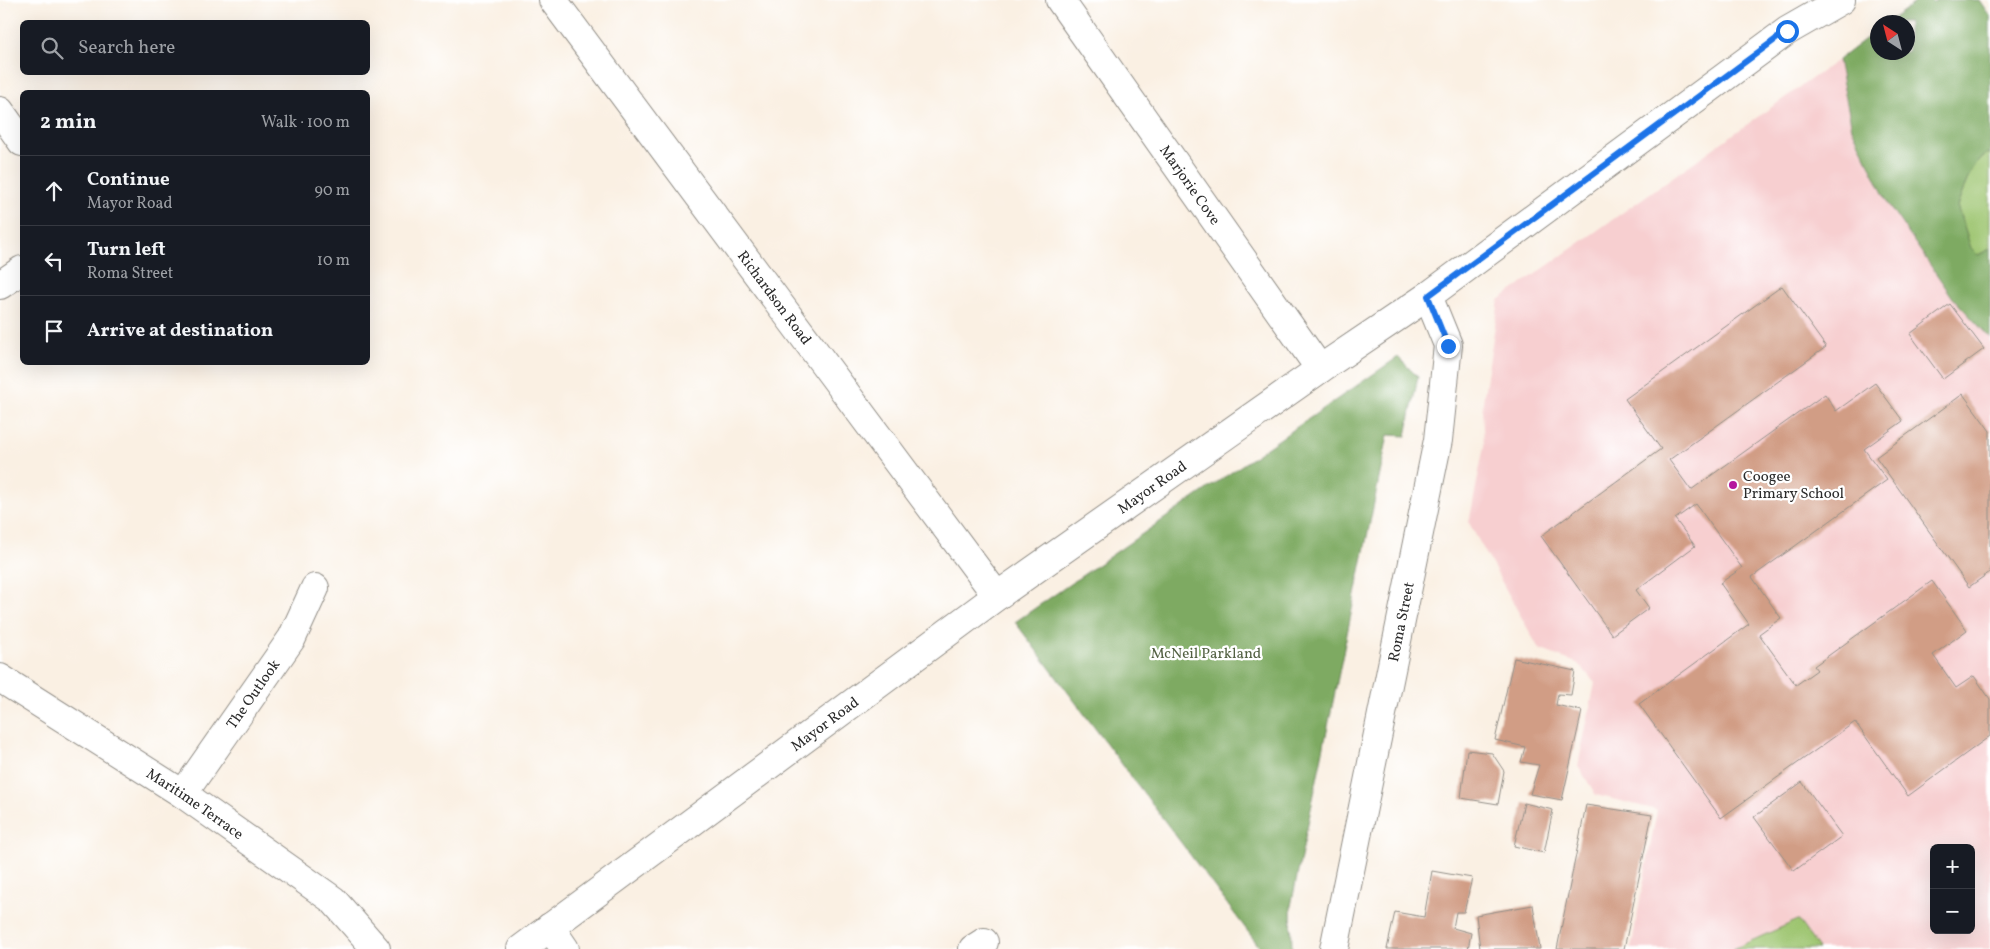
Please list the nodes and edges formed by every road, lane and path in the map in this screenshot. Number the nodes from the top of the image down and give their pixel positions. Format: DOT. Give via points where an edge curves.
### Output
graph roads {
  1 [pos="553,0"];
  2 [pos="1060,0"];
  3 [pos="1820,0"];
  4 [pos="1841,0"];
  5 [pos="1787,31"];
  6 [pos="0,111"];
  7 [pos="20,139"];
  8 [pos="20,271"];
  9 [pos="0,285"];
  10 [pos="1428,296"];
  11 [pos="1320,369"];
  12 [pos="315,588"];
  13 [pos="997,596"];
  14 [pos="0,678"];
  15 [pos="183,794"];
  16 [pos="558,938"];
  17 [pos="376,949"];
  18 [pos="521,949"];
  19 [pos="1334,949"];
  1 -- 13 [label="street, Richardson Road"];
  2 -- 11 [label="street, Marjorie Cove"];
  3 -- 5 [label="street, Mayor Road"];
  4 -- 5 [label="street, Mayor Road"];
  5 -- 10 [label="street, Mayor Road"];
  6 -- 7 [label="street"];
  8 -- 9 [label="street"];
  10 -- 11 [label="street, Mayor Road"];
  10 -- 19 [label="street, Roma Street" via="1448,346 1438,440"];
  11 -- 13 [label="street, Mayor Road"];
  12 -- 15 [label="street, The Outlook" via="292,638"];
  13 -- 16 [label="street, Mayor Road"];
  14 -- 15 [label="street, Maritime Terrace"];
  15 -- 17 [label="street, Maritime Terrace" via="333,900"];
  16 -- 18 [label="street, Mayor Road"];
}
